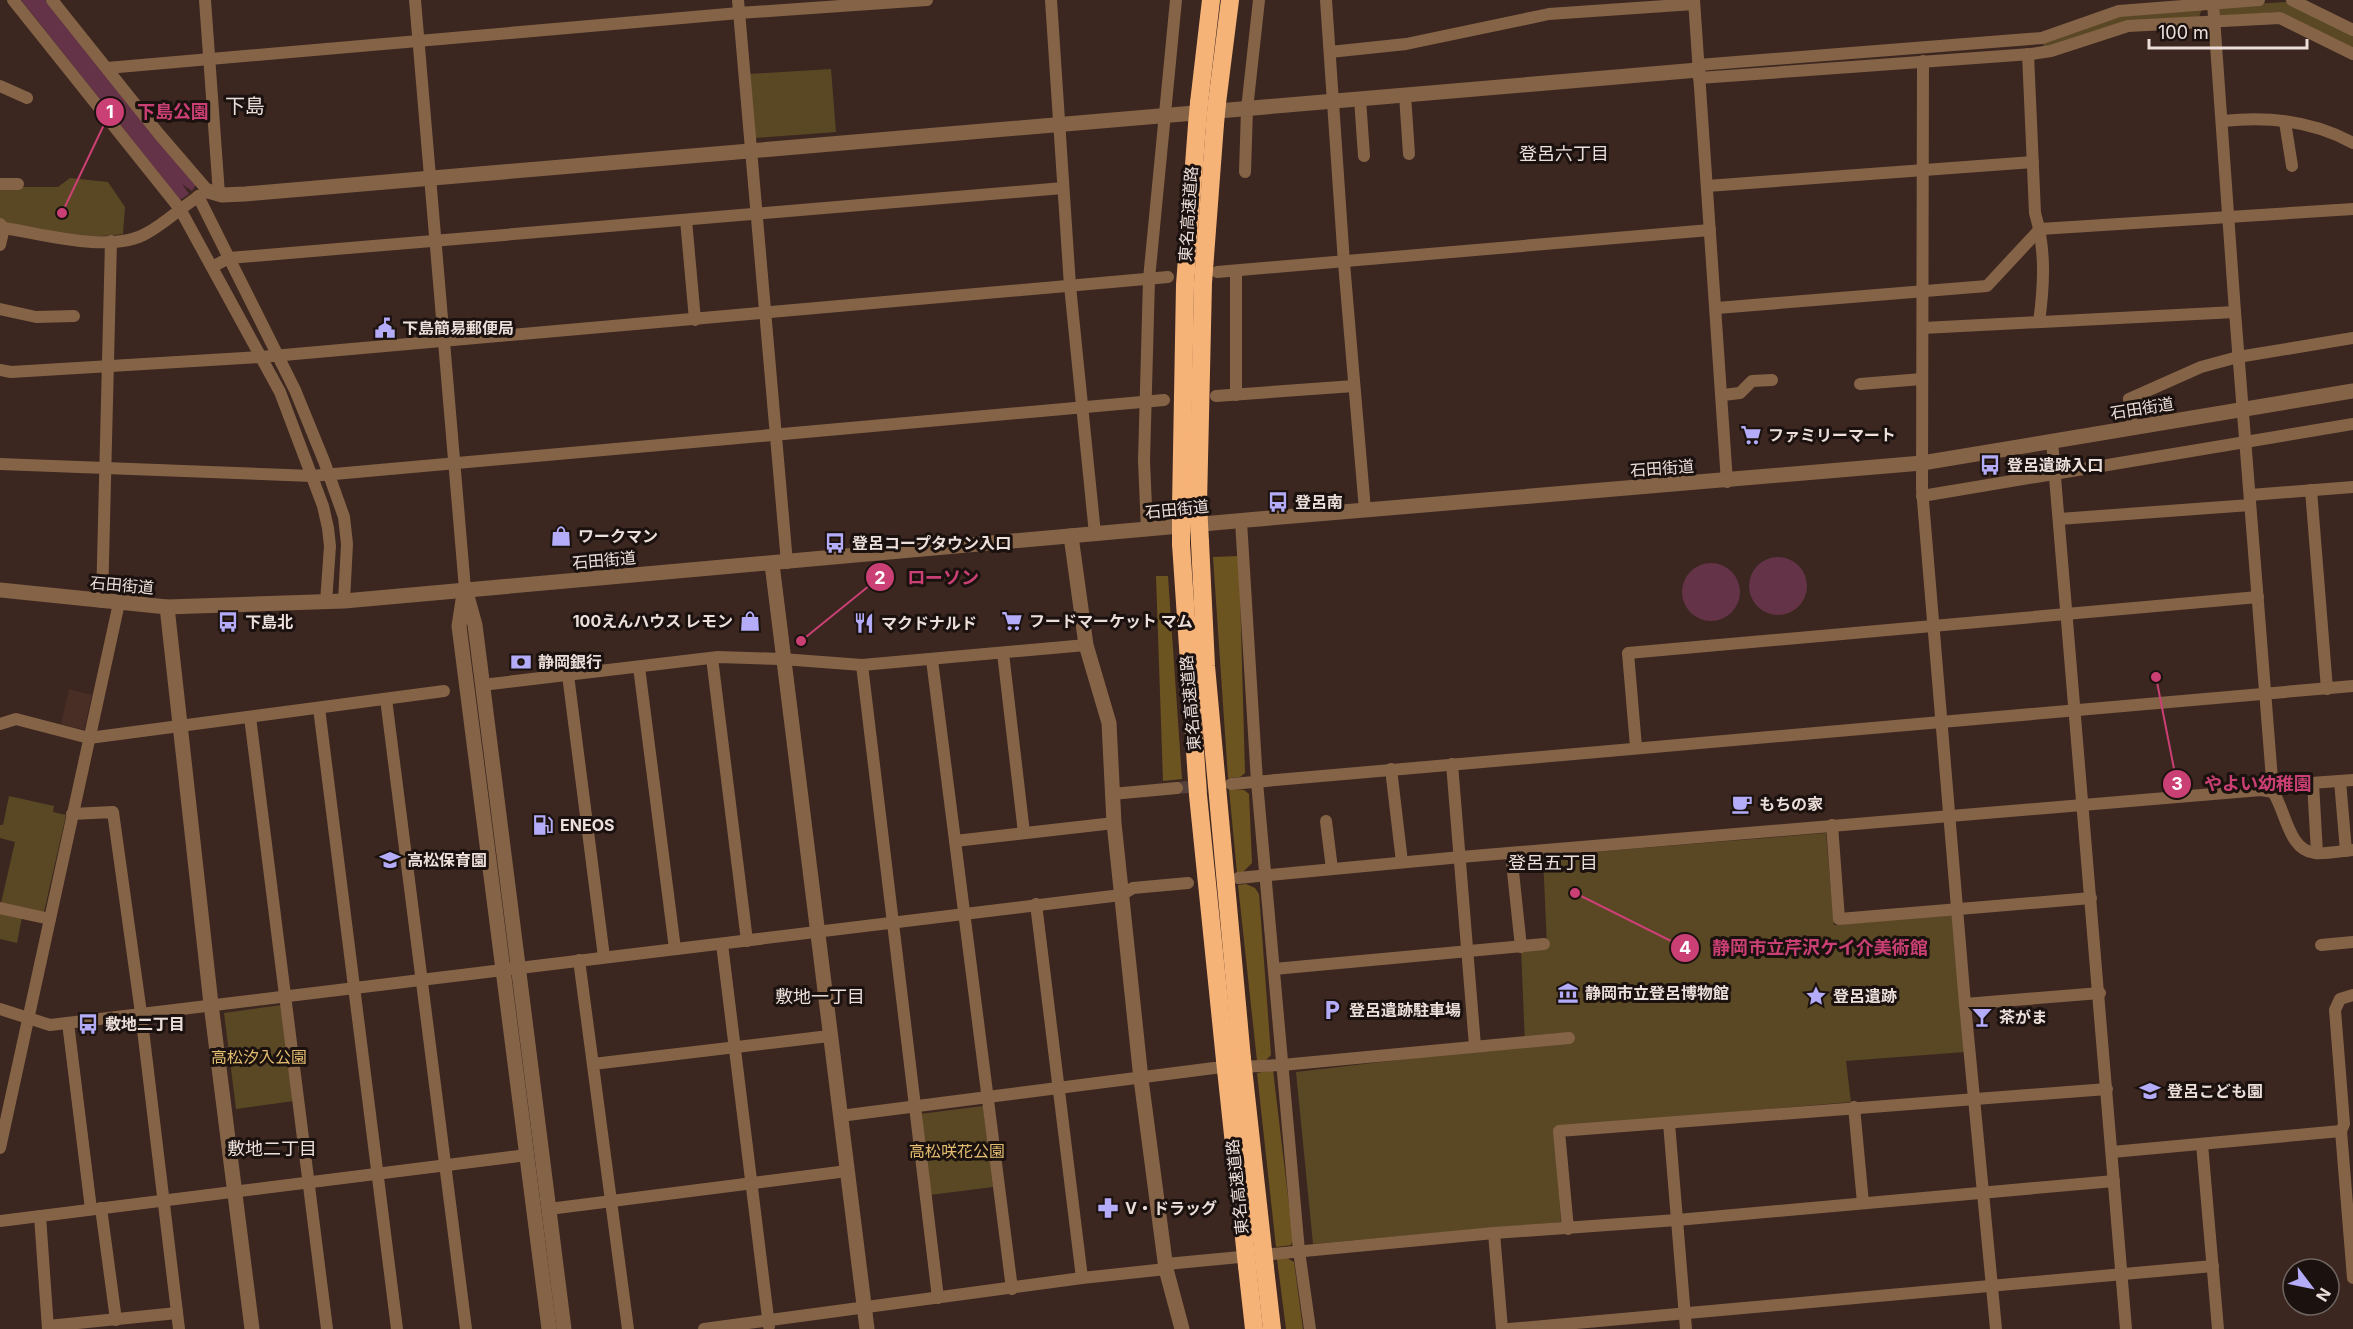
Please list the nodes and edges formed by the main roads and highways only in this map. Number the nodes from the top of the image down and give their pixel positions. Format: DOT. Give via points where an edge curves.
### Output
graph roads {
  1 [pos="1211,0"];
  2 [pos="1230,0"];
  3 [pos="1208,103"];
  4 [pos="1190,505"];
  5 [pos="1233,1059"];
  6 [pos="1256,1267"];
  7 [pos="1254,1329"];
  8 [pos="1272,1329"];
  1 -- 3 [label="highway, 東名高速道路"];
  2 -- 3 [label="highway, 東名高速道路"];
  3 -- 4 [label="highway, 東名高速道路, bridge" via="1185,285"];
  4 -- 5 [label="highway, 東名高速道路, bridge" via="1200,542"];
  4 -- 5 [label="highway, 東名高速道路, bridge" via="1181,544 1196,772"];
  5 -- 6 [label="highway, 東名高速道路, bridge"];
  6 -- 7 [label="highway, 東名高速道路"];
  6 -- 8 [label="highway, 東名高速道路"];
}
